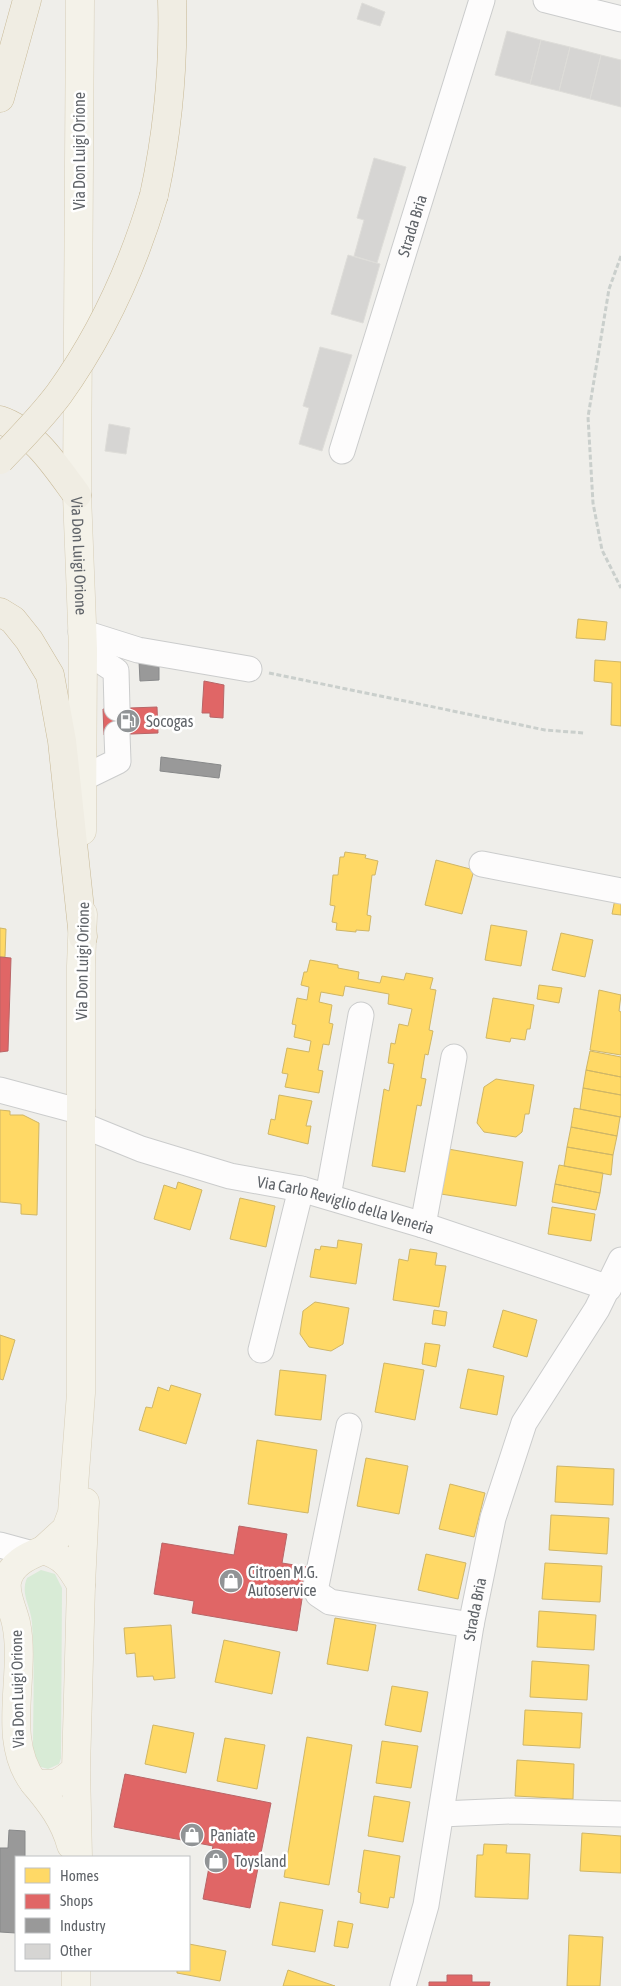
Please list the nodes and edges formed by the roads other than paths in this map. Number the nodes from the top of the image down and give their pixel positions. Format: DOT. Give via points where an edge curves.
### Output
graph roads {
  1 [pos="27,0"];
  2 [pos="80,0"];
  3 [pos="172,0"];
  4 [pos="482,0"];
  5 [pos="546,0"];
  6 [pos="621,19"];
  7 [pos="0,98"];
  8 [pos="0,420"];
  9 [pos="342,451"];
  10 [pos="0,460"];
  11 [pos="77,495"];
  12 [pos="0,612"];
  13 [pos="82,641"];
  14 [pos="248,669"];
  15 [pos="117,708"];
  16 [pos="117,734"];
  17 [pos="81,779"];
  18 [pos="482,864"];
  19 [pos="621,891"];
  20 [pos="83,937"];
  21 [pos="361,1015"];
  22 [pos="454,1057"];
  23 [pos="0,1090"];
  24 [pos="82,1118"];
  25 [pos="301,1189"];
  26 [pos="328,1196"];
  27 [pos="423,1225"];
  28 [pos="621,1260"];
  29 [pos="608,1288"];
  30 [pos="261,1350"];
  31 [pos="81,1393"];
  32 [pos="349,1426"];
  33 [pos="0,1545"];
  34 [pos="38,1552"];
  35 [pos="4,1584"];
  36 [pos="81,1585"];
  37 [pos="471,1625"];
  38 [pos="76,1769"];
  39 [pos="34,1783"];
  40 [pos="441,1814"];
  41 [pos="621,1814"];
  42 [pos="74,1856"];
  43 [pos="78,1856"];
  44 [pos="76,1971"];
  45 [pos="76,1986"];
  46 [pos="403,1986"];
  1 -- 7 [label="highway"];
  2 -- 11 [label="main road, Via Don Luigi Orione"];
  3 -- 10 [label="highway, bridge" via="172,79 162,160 138,245 89,348 58,395"];
  4 -- 9 [label="street, Strada Bria"];
  5 -- 6 [label="street"];
  8 -- 11 [label="highway" via="12,424 48,456"];
  11 -- 13 [label="main road, Via Don Luigi Orione"];
  12 -- 20 [label="highway" via="13,620 29,640 50,675 62,741"];
  13 -- 14 [label="street"];
  13 -- 15 [label="street" via="116,671"];
  13 -- 17 [label="main road, Via Don Luigi Orione"];
  16 -- 17 [label="street" via="118,760"];
  17 -- 20 [label="main road, Via Don Luigi Orione"];
  18 -- 19 [label="street"];
  20 -- 24 [label="main road, Via Don Luigi Orione"];
  21 -- 26 [label="street"];
  22 -- 27 [label="street"];
  23 -- 24 [label="street"];
  24 -- 25 [label="street, Via Carlo Reviglio della Veneria" via="141,1149 230,1176"];
  24 -- 31 [label="main road, Via Don Luigi Orione"];
  25 -- 26 [label="street, Via Carlo Reviglio della Veneria"];
  25 -- 30 [label="street"];
  26 -- 27 [label="street, Via Carlo Reviglio della Veneria"];
  27 -- 29 [label="street, Via Carlo Reviglio della Veneria"];
  28 -- 29 [label="street, Strada Bria"];
  29 -- 37 [label="street, Strada Bria" via="524,1423 493,1518"];
  31 -- 34 [label="main road, Via Don Luigi Orione" via="72,1514 66,1529"];
  31 -- 36 [label="main road, Via Don Luigi Orione" via="87,1469"];
  32 -- 37 [label="street" via="316,1586 318,1594 330,1602"];
  33 -- 34 [label="street"];
  34 -- 35 [label="main road, Via Don Luigi Orione" via="24,1558"];
  34 -- 36 [label="main road" via="53,1553 70,1564"];
  35 -- 39 [label="main road, Via Don Luigi Orione" via="16,1622 18,1648 14,1726 20,1763"];
  36 -- 38 [label="main road, Via Don Luigi Orione"];
  37 -- 40 [label="street, Strada Bria"];
  38 -- 39 [label="main road" via="51,1786"];
  38 -- 43 [label="main road, Via Don Luigi Orione"];
  39 -- 42 [label="main road, Via Don Luigi Orione" via="55,1808 66,1828"];
  40 -- 41 [label="street" via="512,1811"];
  40 -- 46 [label="street, Strada Bria" via="426,1905"];
  44 -- 45 [label="main road"];
}
